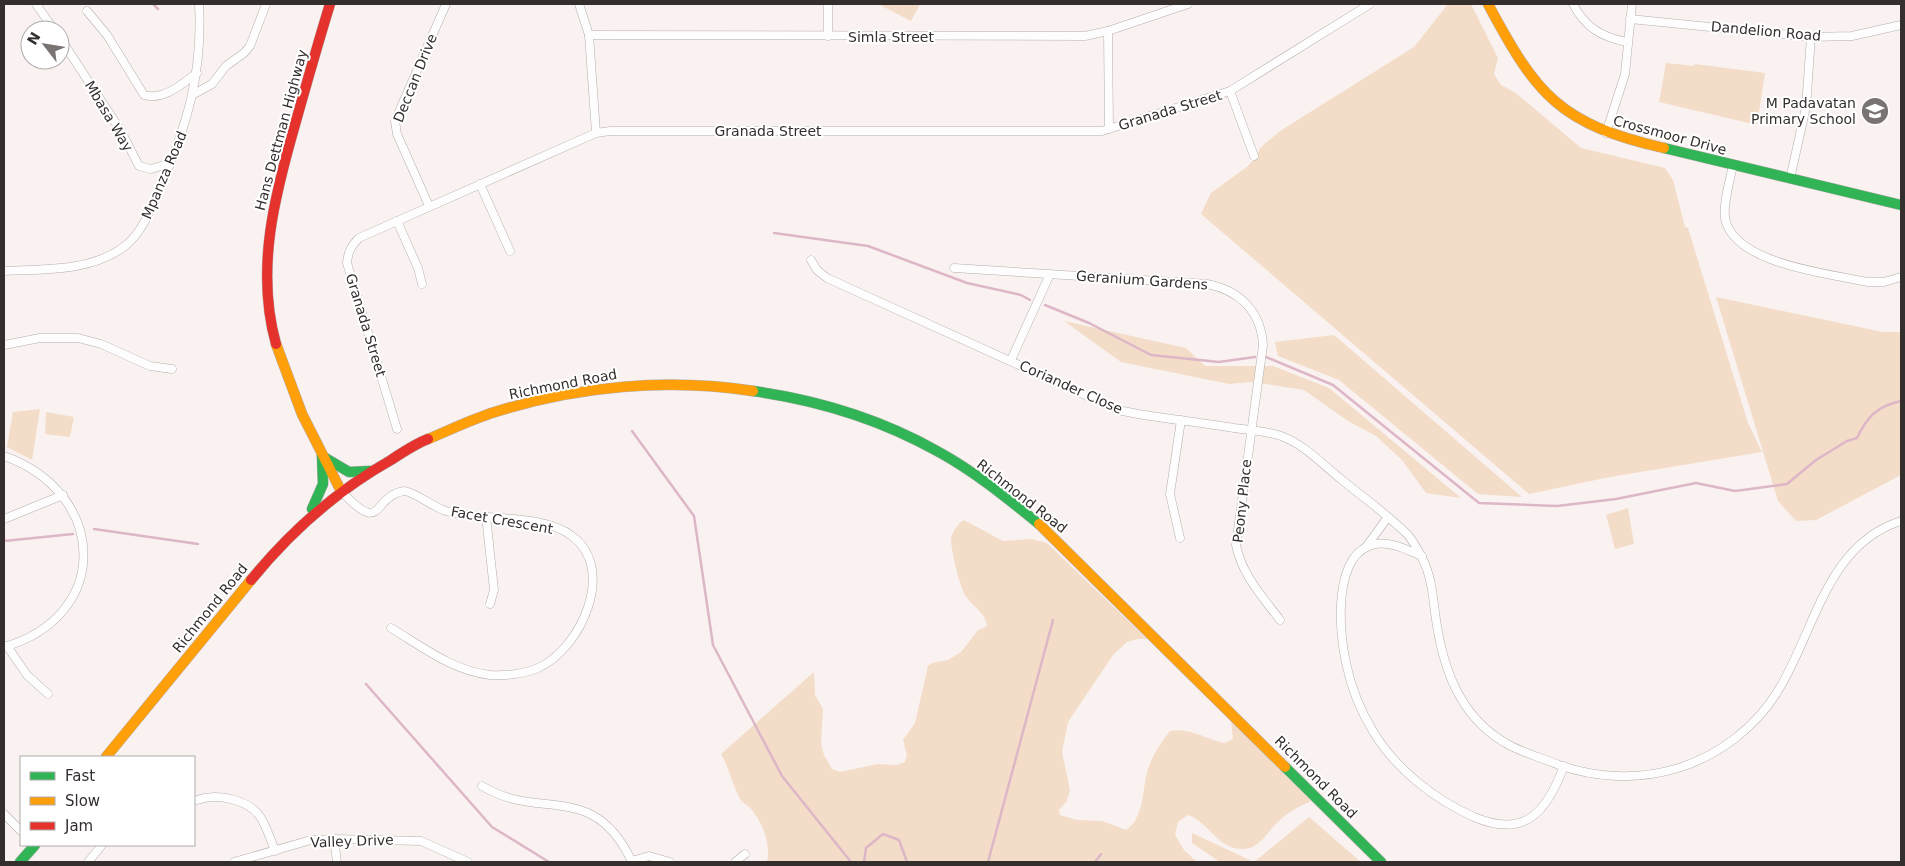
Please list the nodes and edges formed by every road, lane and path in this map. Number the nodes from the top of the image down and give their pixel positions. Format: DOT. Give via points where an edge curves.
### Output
graph roads {
  1 [pos="36,4"];
  2 [pos="199,4"];
  3 [pos="266,4"];
  4 [pos="330,4"];
  5 [pos="446,4"];
  6 [pos="579,4"];
  7 [pos="828,4"];
  8 [pos="1188,4"];
  9 [pos="1370,4"];
  10 [pos="1488,4"];
  11 [pos="1573,4"];
  12 [pos="1632,4"];
  13 [pos="88,12"];
  14 [pos="1630,19"];
  15 [pos="47,20"];
  16 [pos="1901,25"];
  17 [pos="1108,31"];
  18 [pos="589,36"];
  19 [pos="828,36"];
  20 [pos="1811,37"];
  21 [pos="1627,42"];
  22 [pos="70,53"];
  23 [pos="197,72"];
  24 [pos="1230,91"];
  25 [pos="194,94"];
  26 [pos="1109,129"];
  27 [pos="596,133"];
  28 [pos="1606,133"];
  29 [pos="1254,156"];
  30 [pos="171,163"];
  31 [pos="1733,165"];
  32 [pos="1790,179"];
  33 [pos="480,184"];
  34 [pos="1901,205"];
  35 [pos="429,206"];
  36 [pos="397,221"];
  37 [pos="510,251"];
  38 [pos="811,260"];
  39 [pos="954,268"];
  40 [pos="4,271"];
  41 [pos="1050,274"];
  42 [pos="1901,277"];
  43 [pos="422,284"];
  44 [pos="4,345"];
  45 [pos="1011,360"];
  46 [pos="172,369"];
  47 [pos="1181,420"];
  48 [pos="397,429"];
  49 [pos="1250,430"];
  50 [pos="4,456"];
  51 [pos="322,456"];
  52 [pos="369,472"];
  53 [pos="340,491"];
  54 [pos="63,495"];
  55 [pos="486,516"];
  56 [pos="1388,517"];
  57 [pos="4,519"];
  58 [pos="1901,521"];
  59 [pos="294,531"];
  60 [pos="1180,538"];
  61 [pos="1366,547"];
  62 [pos="1422,556"];
  63 [pos="490,604"];
  64 [pos="1280,620"];
  65 [pos="391,628"];
  66 [pos="5,647"];
  67 [pos="48,694"];
  68 [pos="107,756"];
  69 [pos="1564,766"];
  70 [pos="482,786"];
  71 [pos="197,800"];
  72 [pos="4,814"];
  73 [pos="20,830"];
  74 [pos="334,839"];
  75 [pos="34,846"];
  76 [pos="101,846"];
  77 [pos="275,851"];
  78 [pos="745,854"];
  79 [pos="20,862"];
  80 [pos="88,862"];
  81 [pos="234,862"];
  82 [pos="336,862"];
  83 [pos="468,862"];
  84 [pos="632,862"];
  85 [pos="670,862"];
  86 [pos="735,862"];
  87 [pos="1381,862"];
  1 -- 15 [label="street"];
  2 -- 23 [label="street, Mpanza Road"];
  3 -- 25 [label="street" via="250,46 226,66 212,84"];
  4 -- 51 [label="main road, Hans Dettman Highway" via="271,214 267,250 273,334 284,369"];
  5 -- 35 [label="street, Deccan Drive" via="395,121 397,134"];
  6 -- 18 [label="street"];
  7 -- 19 [label="street"];
  8 -- 17 [label="street, Simla Street"];
  9 -- 24 [label="street, Granada Street"];
  10 -- 28 [label="main road, Crossmoor Drive" via="1513,52 1536,85 1577,119"];
  11 -- 21 [label="street" via="1579,16 1594,31"];
  12 -- 14 [label="street"];
  13 -- 23 [label="street" via="107,35 144,95 166,93"];
  14 -- 20 [label="street, Dandelion Road"];
  14 -- 21 [label="street"];
  16 -- 20 [label="street, Dandelion Road" via="1852,36"];
  17 -- 19 [label="street, Simla Street" via="1085,36 1022,38"];
  17 -- 26 [label="street"];
  18 -- 19 [label="street, Simla Street"];
  18 -- 27 [label="street"];
  20 -- 32 [label="street" via="1806,107"];
  21 -- 28 [label="street" via="1622,90"];
  22 -- 30 [label="street, Mbasa Way" via="121,131 139,166 151,169"];
  23 -- 25 [label="street, Mpanza Road"];
  24 -- 26 [label="street, Granada Street"];
  24 -- 29 [label="street"];
  25 -- 30 [label="street, Mpanza Road"];
  26 -- 27 [label="street, Granada Street" via="1085,132"];
  27 -- 33 [label="street, Granada Street"];
  28 -- 31 [label="main road, Crossmoor Drive"];
  30 -- 40 [label="street, Mpanza Road" via="148,217 125,246 104,258 79,266"];
  31 -- 32 [label="main road, Crossmoor Drive"];
  31 -- 42 [label="street" via="1726,221 1743,246 1770,260 1868,282"];
  32 -- 34 [label="main road, Crossmoor Drive"];
  33 -- 35 [label="street, Granada Street"];
  33 -- 37 [label="street"];
  35 -- 36 [label="street, Granada Street"];
  36 -- 43 [label="street"];
  36 -- 48 [label="street, Granada Street" via="359,238 348,252 348,263"];
  38 -- 45 [label="street, Coriander Close" via="827,278"];
  39 -- 41 [label="street, Geranium Gardens"];
  41 -- 45 [label="street"];
  41 -- 49 [label="street, Geranium Gardens" via="1206,284 1238,296 1253,312 1262,335"];
  44 -- 46 [label="street" via="40,338 78,338 101,344 143,364"];
  45 -- 47 [label="street, Coriander Close" via="1124,412"];
  47 -- 49 [label="street, Coriander Close"];
  47 -- 60 [label="street" via="1170,494"];
  49 -- 56 [label="street, Coriander Close" via="1293,441"];
  49 -- 64 [label="street, Peony Place" via="1236,545 1242,566"];
  50 -- 54 [label="street" via="36,471"];
  51 -- 52 [label="main road" via="349,472"];
  51 -- 53 [label="main road, Hans Dettman Highway"];
  51 -- 59 [label="main road" via="325,479 320,497"];
  52 -- 53 [label="main road, Richmond Road"];
  52 -- 87 [label="main road, Richmond Road" via="436,436 480,417 524,403 592,389 652,382 728,385 794,396 844,410 936,450 986,481 1044,528"];
  53 -- 55 [label="street, Facet Crescent" via="361,511 368,513 405,491 448,511"];
  53 -- 59 [label="main road, Richmond Road"];
  54 -- 57 [label="street"];
  54 -- 66 [label="street" via="76,515 84,545 76,589 54,621 38,633"];
  55 -- 63 [label="street" via="494,590"];
  55 -- 65 [label="street, Facet Crescent" via="512,518 560,530 583,546 592,562 594,582 590,603 576,632 556,656 537,669 507,675 490,674 444,660"];
  56 -- 61 [label="street"];
  56 -- 62 [label="street, Coriander Close" via="1408,535"];
  58 -- 69 [label="street, Coriander Close" via="1876,532 1855,547 1844,560 1779,689 1754,721 1728,743 1693,763 1642,775 1598,774"];
  59 -- 68 [label="main road, Richmond Road"];
  61 -- 62 [label="street" via="1388,544"];
  61 -- 69 [label="street" via="1354,558 1345,575 1341,611 1343,648 1357,700 1386,750 1409,775 1432,793 1463,812 1500,824 1527,820 1542,809 1553,793"];
  62 -- 69 [label="street, Coriander Close" via="1447,669 1459,697 1493,735"];
  66 -- 67 [label="street" via="27,676"];
  70 -- 84 [label="street" via="501,796 587,811 621,840"];
  71 -- 77 [label="street" via="216,796 248,807 261,818"];
  72 -- 73 [label="street"];
  74 -- 77 [label="street, Valley Drive" via="311,840"];
  74 -- 82 [label="street"];
  74 -- 83 [label="street, Valley Drive" via="421,841"];
  75 -- 79 [label="main road"];
  76 -- 80 [label="street"];
  77 -- 81 [label="street, Valley Drive"];
  78 -- 86 [label="street"];
  84 -- 85 [label="street" via="649,856"];
}
